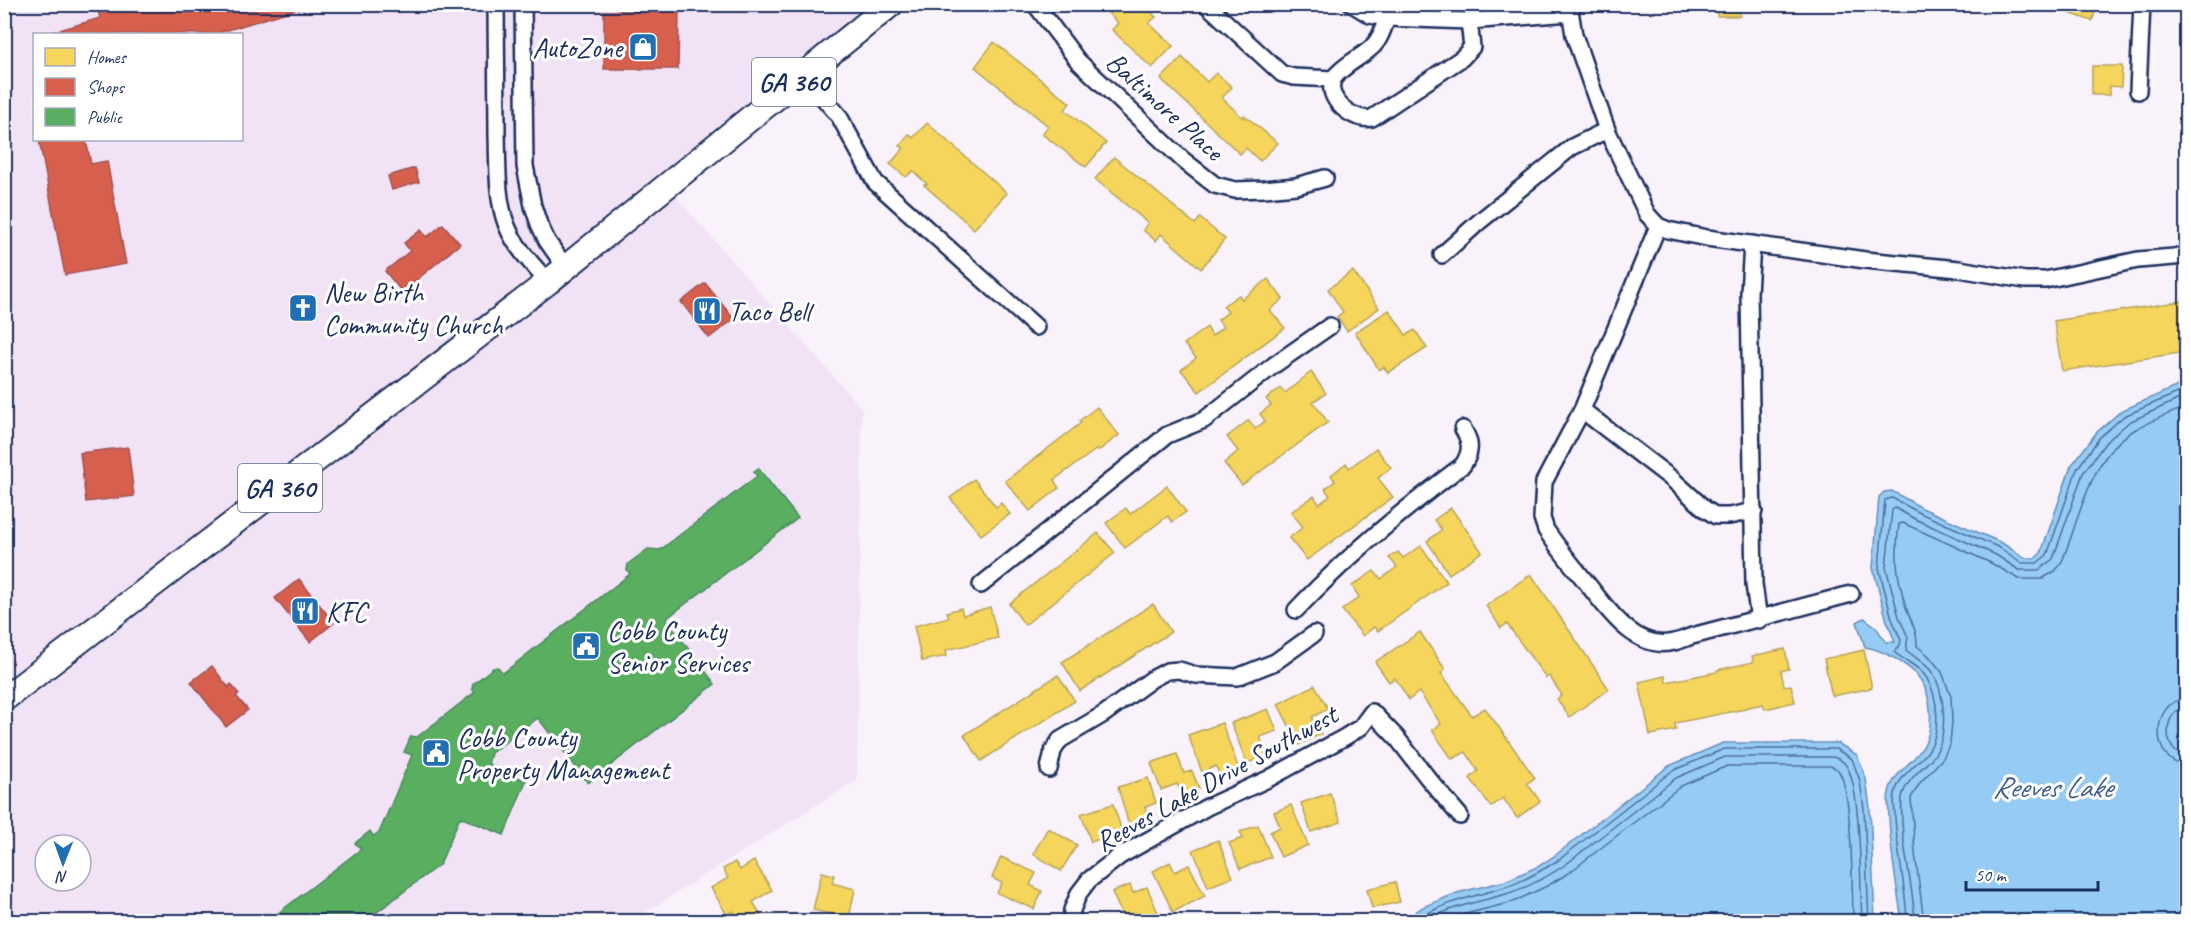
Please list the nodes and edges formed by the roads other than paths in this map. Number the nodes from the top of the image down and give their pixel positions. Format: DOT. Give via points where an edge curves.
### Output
graph roads {
  1 [pos="496,4"];
  2 [pos="523,4"];
  3 [pos="891,4"];
  4 [pos="1035,4"];
  5 [pos="1206,4"];
  6 [pos="1352,4"];
  7 [pos="2142,4"];
  8 [pos="1569,9"];
  9 [pos="1387,18"];
  10 [pos="1469,21"];
  11 [pos="803,74"];
  12 [pos="1333,79"];
  13 [pos="2138,91"];
  14 [pos="1607,130"];
  15 [pos="1324,178"];
  16 [pos="1658,226"];
  17 [pos="1752,244"];
  18 [pos="1442,255"];
  19 [pos="2187,256"];
  20 [pos="557,275"];
  21 [pos="1330,326"];
  22 [pos="1036,327"];
  23 [pos="1582,410"];
  24 [pos="1463,429"];
  25 [pos="1754,512"];
  26 [pos="981,585"];
  27 [pos="1851,594"];
  28 [pos="1296,610"];
  29 [pos="1759,620"];
  30 [pos="1314,634"];
  31 [pos="4,699"];
  32 [pos="1049,769"];
  33 [pos="1460,816"];
  34 [pos="1071,921"];
  1 -- 20 [label="street" via="498,174 503,208 507,225 523,254"];
  2 -- 20 [label="street" via="525,166 532,206"];
  3 -- 11 [label="main road, GA 360"];
  4 -- 15 [label="street, Baltimore Place" via="1078,61 1215,185 1236,190 1264,189"];
  5 -- 12 [label="street" via="1282,74"];
  6 -- 9 [label="street" via="1370,15"];
  7 -- 13 [label="street"];
  8 -- 10 [label="street"];
  8 -- 14 [label="street"];
  9 -- 10 [label="street"];
  9 -- 12 [label="street" via="1379,39"];
  10 -- 12 [label="street" via="1472,47 1462,58 1372,118 1354,116 1342,107 1331,90"];
  11 -- 20 [label="main road, GA 360"];
  11 -- 22 [label="street" via="839,116 875,182"];
  14 -- 16 [label="street" via="1647,214"];
  14 -- 18 [label="street" via="1572,147"];
  16 -- 17 [label="street"];
  16 -- 23 [label="street"];
  17 -- 19 [label="street" via="2025,280 2044,280 2138,260"];
  17 -- 25 [label="street" via="1749,293"];
  20 -- 31 [label="main road, GA 360"];
  21 -- 26 [label="street" via="1204,420 1167,435"];
  23 -- 25 [label="street" via="1716,516"];
  23 -- 29 [label="street" via="1544,482 1542,518 1554,542 1609,610 1629,631 1647,640 1672,643"];
  24 -- 28 [label="street" via="1470,442 1469,456 1463,465 1409,505 1329,575"];
  25 -- 29 [label="street" via="1754,584"];
  27 -- 29 [label="street"];
  30 -- 32 [label="street" via="1275,662 1237,677 1179,670 1152,679 1060,740"];
  33 -- 34 [label="street, Reeves Lake Drive Southwest" via="1372,712 1361,727 1345,737 1120,856 1079,893"];
}
